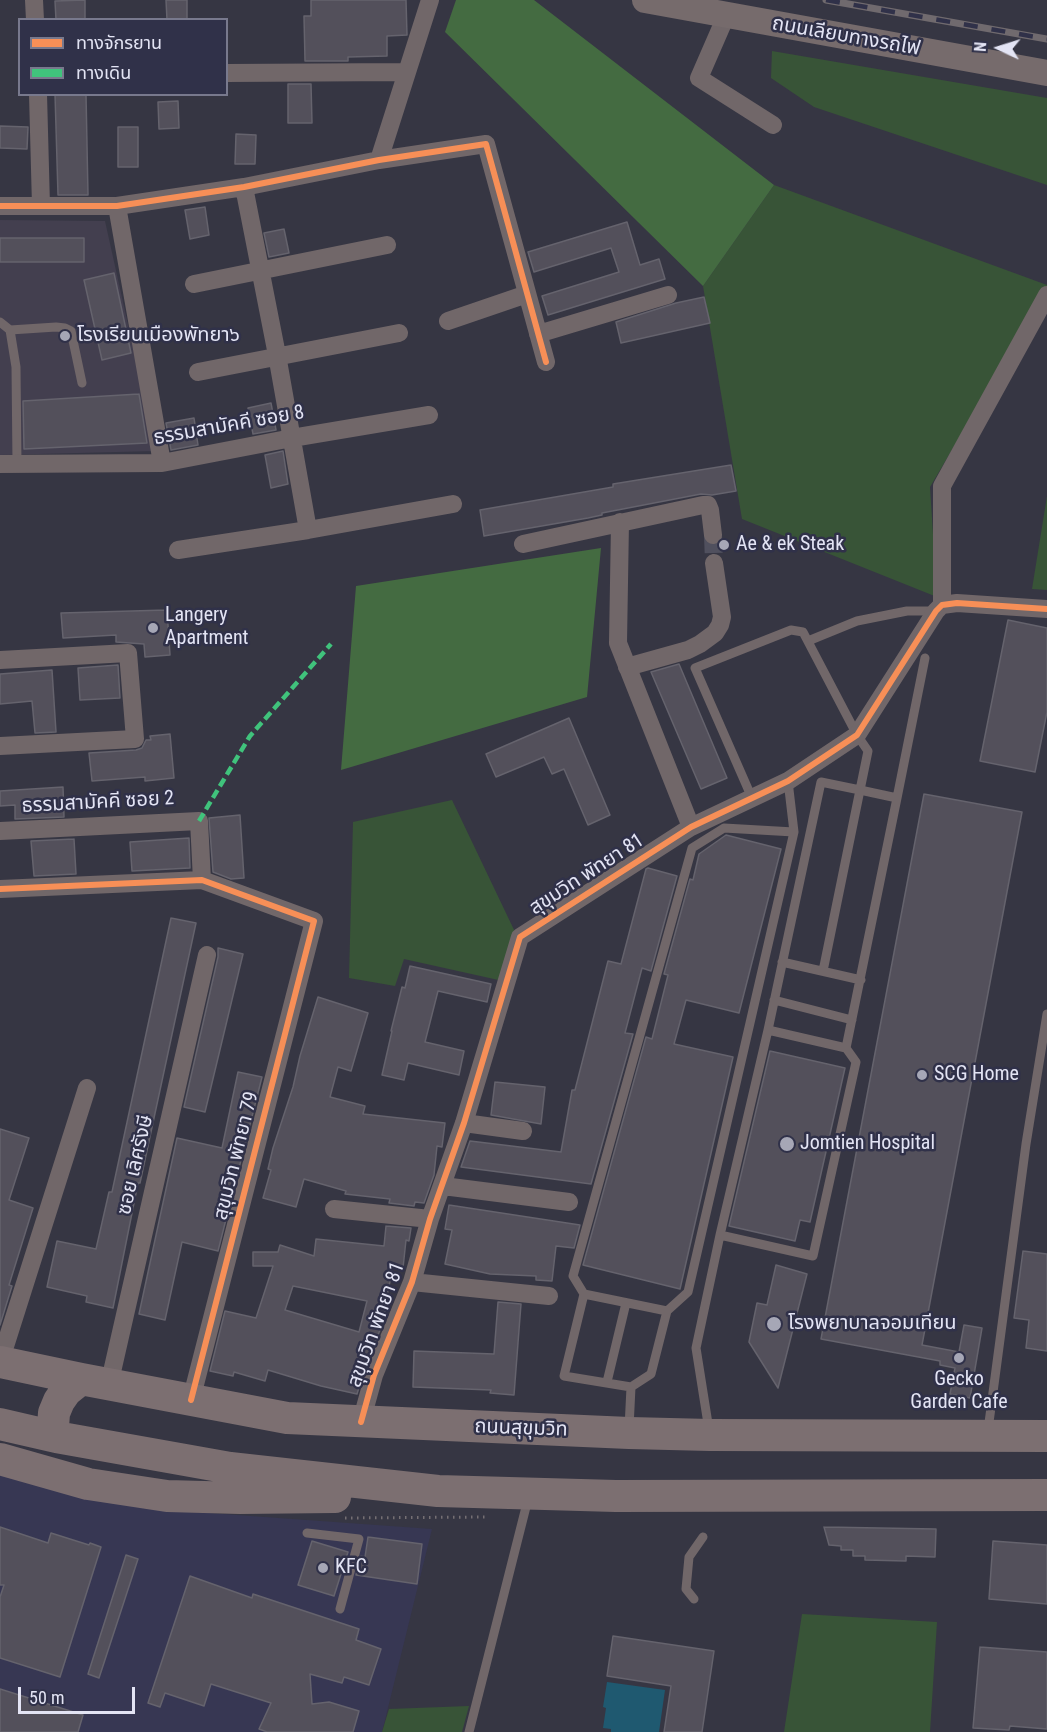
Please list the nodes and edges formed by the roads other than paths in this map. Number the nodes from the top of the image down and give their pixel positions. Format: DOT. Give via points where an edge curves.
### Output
graph roads {
  1 [pos="34,0"];
  2 [pos="430,0"];
  3 [pos="645,0"];
  4 [pos="726,15"];
  5 [pos="35,18"];
  6 [pos="407,72"];
  7 [pos="228,73"];
  8 [pos="1047,73"];
  9 [pos="38,96"];
  10 [pos="772,124"];
  11 [pos="379,160"];
  12 [pos="244,187"];
  13 [pos="0,206"];
  14 [pos="41,206"];
  15 [pos="117,206"];
  16 [pos="387,245"];
  17 [pos="260,271"];
  18 [pos="194,284"];
  19 [pos="527,294"];
  20 [pos="668,295"];
  21 [pos="1047,295"];
  22 [pos="448,321"];
  23 [pos="0,322"];
  24 [pos="10,330"];
  25 [pos="399,333"];
  26 [pos="538,334"];
  27 [pos="277,355"];
  28 [pos="546,362"];
  29 [pos="198,372"];
  30 [pos="82,383"];
  31 [pos="429,415"];
  32 [pos="292,438"];
  33 [pos="162,463"];
  34 [pos="9,464"];
  35 [pos="453,504"];
  36 [pos="620,522"];
  37 [pos="308,530"];
  38 [pos="713,536"];
  39 [pos="523,544"];
  40 [pos="178,550"];
  41 [pos="714,563"];
  42 [pos="939,608"];
  43 [pos="1047,609"];
  44 [pos="808,641"];
  45 [pos="925,658"];
  46 [pos="0,660"];
  47 [pos="627,667"];
  48 [pos="857,735"];
  49 [pos="0,746"];
  50 [pos="788,782"];
  51 [pos="860,790"];
  52 [pos="752,798"];
  53 [pos="897,798"];
  54 [pos="691,827"];
  55 [pos="0,831"];
  56 [pos="794,832"];
  57 [pos="202,880"];
  58 [pos="0,888"];
  59 [pos="207,955"];
  60 [pos="782,962"];
  61 [pos="823,971"];
  62 [pos="861,980"];
  63 [pos="774,1000"];
  64 [pos="1047,1014"];
  65 [pos="852,1020"];
  66 [pos="768,1030"];
  67 [pos="846,1048"];
  68 [pos="87,1088"];
  69 [pos="464,1123"];
  70 [pos="523,1131"];
  71 [pos="442,1186"];
  72 [pos="569,1202"];
  73 [pos="334,1209"];
  74 [pos="430,1219"];
  75 [pos="720,1235"];
  76 [pos="412,1282"];
  77 [pos="584,1294"];
  78 [pos="549,1296"];
  79 [pos="626,1303"];
  80 [pos="667,1311"];
  81 [pos="0,1362"];
  82 [pos="95,1382"];
  83 [pos="607,1382"];
  84 [pos="632,1387"];
  85 [pos="191,1400"];
  86 [pos="361,1422"];
  87 [pos="0,1424"];
  88 [pos="629,1433"];
  89 [pos="710,1435"];
  90 [pos="987,1435"];
  91 [pos="1047,1436"];
  92 [pos="56,1437"];
  93 [pos="0,1459"];
  94 [pos="438,1491"];
  95 [pos="529,1494"];
  96 [pos="1047,1495"];
  97 [pos="307,1533"];
  98 [pos="703,1538"];
  99 [pos="694,1599"];
  100 [pos="340,1609"];
  101 [pos="469,1732"];
  1 -- 5 [label="street"];
  2 -- 6 [label="street"];
  3 -- 4 [label="street, ถนนเลียบทางรถไฟ"];
  4 -- 8 [label="street, ถนนเลียบทางรถไฟ"];
  4 -- 10 [label="street" via="699,78"];
  6 -- 7 [label="street"];
  6 -- 11 [label="street"];
  9 -- 14 [label="street"];
  11 -- 12 [label="street"];
  11 -- 19 [label="street" via="486,144"];
  12 -- 15 [label="street"];
  12 -- 17 [label="street"];
  13 -- 14 [label="street"];
  14 -- 15 [label="street"];
  15 -- 33 [label="street"];
  16 -- 17 [label="street"];
  17 -- 18 [label="street"];
  17 -- 27 [label="street"];
  19 -- 22 [label="street"];
  19 -- 26 [label="street"];
  20 -- 26 [label="street"];
  21 -- 42 [label="street" via="942,486"];
  23 -- 24 [label="lane"];
  24 -- 30 [label="lane" via="56,327 71,331"];
  24 -- 34 [label="lane" via="16,367"];
  25 -- 27 [label="street"];
  26 -- 28 [label="street"];
  27 -- 29 [label="street"];
  27 -- 32 [label="street"];
  31 -- 32 [label="street, ธรรมสามัคคี ซอย 8"];
  32 -- 33 [label="street, ธรรมสามัคคี ซอย 8"];
  32 -- 37 [label="street"];
  33 -- 34 [label="street, ธรรมสามัคคี ซอย 8"];
  35 -- 37 [label="street"];
  36 -- 38 [label="street" via="703,505 710,510"];
  36 -- 39 [label="street"];
  36 -- 47 [label="street" via="618,643"];
  37 -- 40 [label="street"];
  41 -- 47 [label="street" via="722,617 715,633 688,650"];
  42 -- 43 [label="street" via="957,603"];
  42 -- 44 [label="lane" via="856,621"];
  42 -- 48 [label="street, สุขุมวิท พัทยา 81"];
  44 -- 48 [label="lane"];
  44 -- 52 [label="lane" via="803,632 791,630 695,668"];
  45 -- 53 [label="lane"];
  46 -- 49 [label="street" via="128,653 135,739"];
  47 -- 54 [label="street"];
  48 -- 50 [label="street, สุขุมวิท พัทยา 81"];
  48 -- 51 [label="lane" via="868,751"];
  50 -- 52 [label="street, สุขุมวิท พัทยา 81"];
  50 -- 56 [label="lane"];
  51 -- 53 [label="lane"];
  51 -- 60 [label="lane" via="821,782"];
  51 -- 61 [label="lane"];
  52 -- 54 [label="street, สุขุมวิท พัทยา 81"];
  53 -- 62 [label="lane"];
  54 -- 69 [label="street, สุขุมวิท พัทยา 81" via="520,937"];
  55 -- 57 [label="street, ธรรมสามัคคี ซอย 2" via="199,821"];
  56 -- 77 [label="lane" via="724,828 692,848 573,1276"];
  56 -- 80 [label="lane" via="688,1292"];
  57 -- 58 [label="street"];
  57 -- 85 [label="street, สุขุมวิท พัทยา 79" via="314,921"];
  59 -- 82 [label="street, ซอย เลิศรังษี"];
  60 -- 61 [label="lane"];
  60 -- 63 [label="lane"];
  61 -- 62 [label="lane"];
  62 -- 65 [label="lane"];
  63 -- 65 [label="lane"];
  63 -- 66 [label="lane"];
  64 -- 90 [label="lane"];
  65 -- 67 [label="lane"];
  66 -- 67 [label="lane"];
  66 -- 75 [label="lane"];
  67 -- 75 [label="lane" via="856,1062 813,1256"];
  68 -- 81 [label="street"];
  69 -- 70 [label="street"];
  69 -- 71 [label="street, สุขุมวิท พัทยา 81"];
  71 -- 72 [label="street"];
  71 -- 74 [label="street, สุขุมวิท พัทยา 81"];
  73 -- 74 [label="street"];
  74 -- 76 [label="street, สุขุมวิท พัทยา 81"];
  75 -- 89 [label="lane" via="696,1348"];
  76 -- 78 [label="street"];
  76 -- 86 [label="street, สุขุมวิท พัทยา 81" via="374,1375"];
  77 -- 79 [label="lane"];
  77 -- 83 [label="lane" via="564,1376"];
  79 -- 80 [label="lane"];
  79 -- 83 [label="lane"];
  80 -- 84 [label="lane" via="651,1374"];
  81 -- 82 [label="highway, ถนนสุขุมวิท"];
  82 -- 85 [label="highway, ถนนสุขุมวิท"];
  82 -- 92 [label="highway" via="66,1391 54,1413"];
  83 -- 84 [label="lane"];
  84 -- 88 [label="lane"];
  85 -- 86 [label="highway, ถนนสุขุมวิท" via="287,1418"];
  86 -- 88 [label="highway, ถนนสุขุมวิท"];
  87 -- 92 [label="highway"];
  88 -- 89 [label="highway, ถนนสุขุมวิท"];
  89 -- 90 [label="highway, ถนนสุขุมวิท"];
  90 -- 91 [label="highway, ถนนสุขุมวิท"];
  92 -- 94 [label="highway" via="230,1468"];
  93 -- 94 [label="highway" via="88,1484 167,1496 319,1497"];
  94 -- 95 [label="highway"];
  95 -- 96 [label="highway"];
  95 -- 101 [label="lane"];
  97 -- 100 [label="lane" via="359,1539"];
  98 -- 99 [label="lane" via="689,1557 686,1589"];
}
